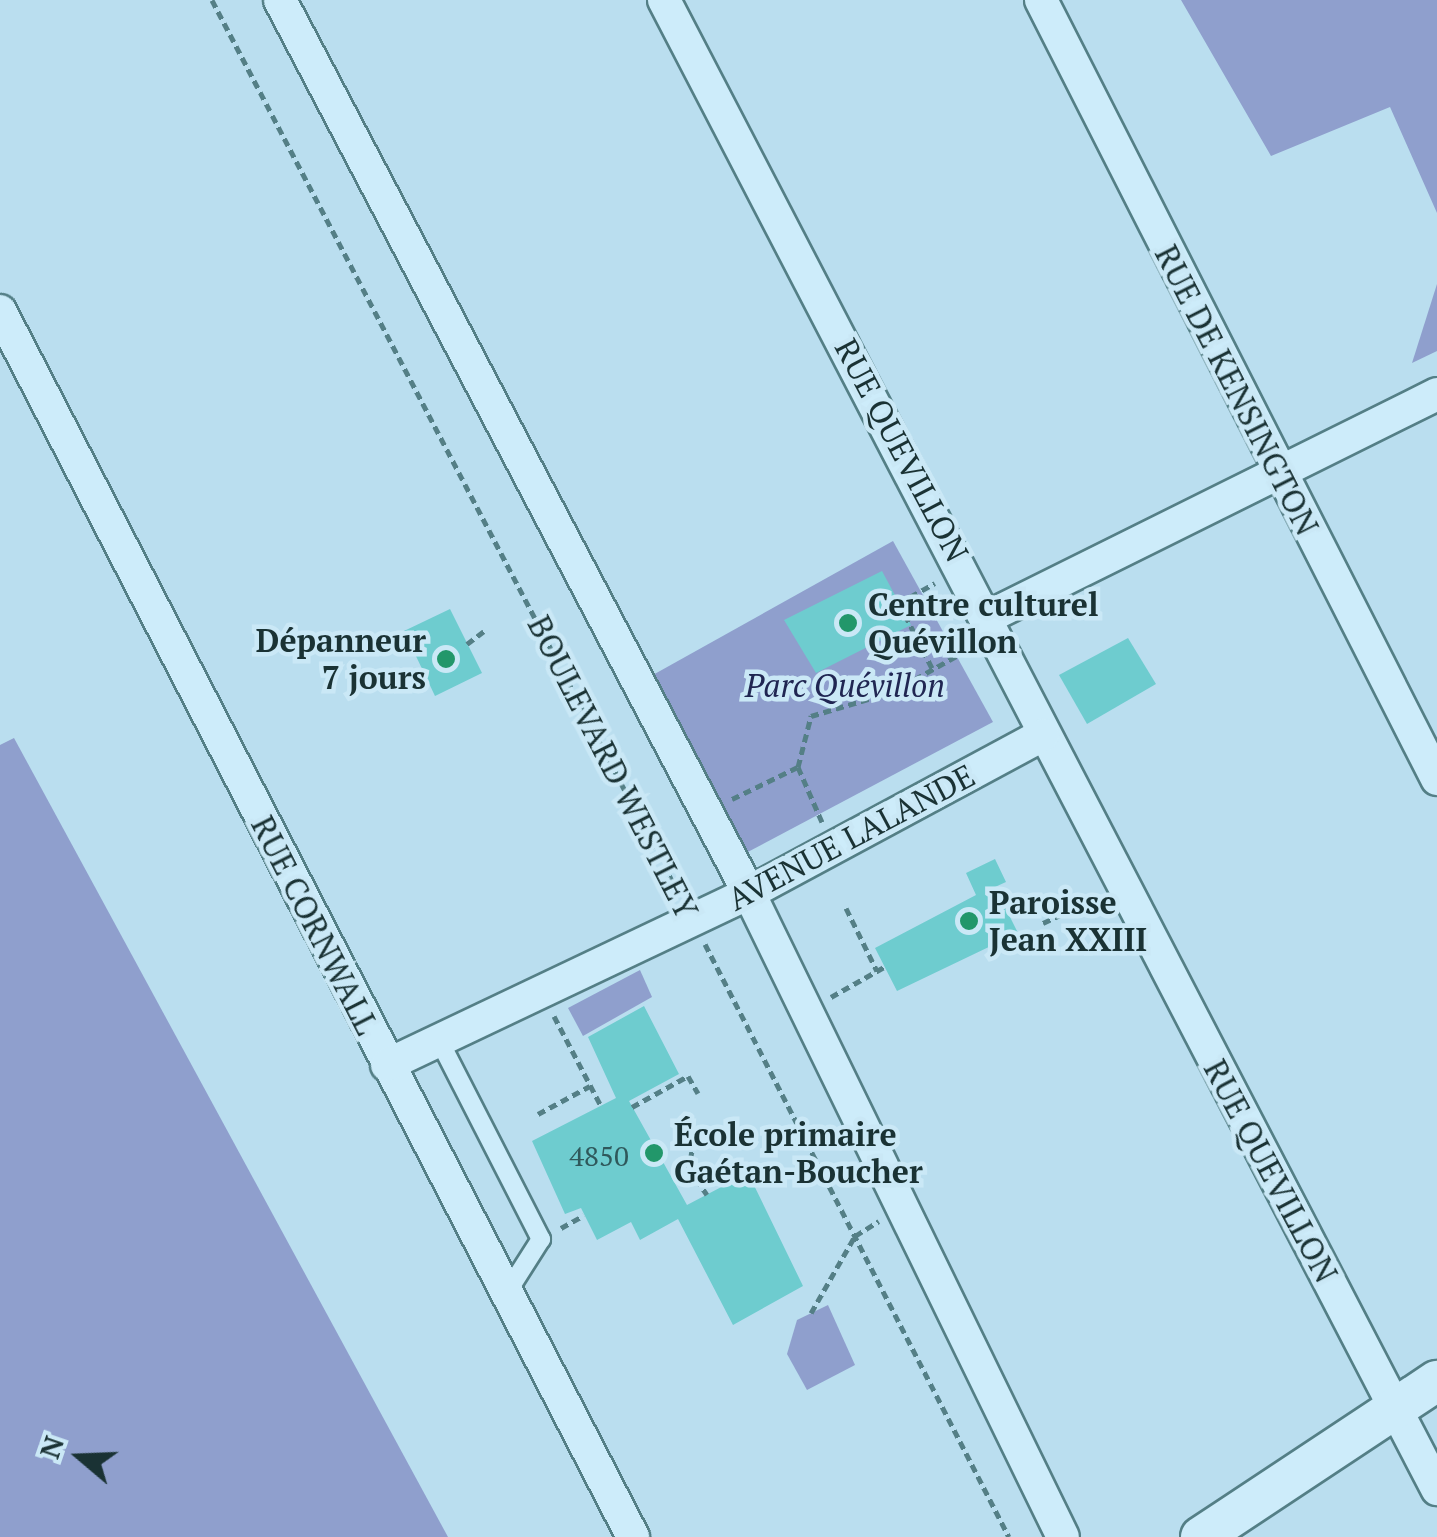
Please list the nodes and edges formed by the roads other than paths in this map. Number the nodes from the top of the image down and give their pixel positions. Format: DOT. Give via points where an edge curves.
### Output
graph roads {
  1 [pos="280,0"];
  2 [pos="664,0"];
  3 [pos="1040,0"];
  4 [pos="0,311"];
  5 [pos="1437,394"];
  6 [pos="1278,473"];
  7 [pos="994,625"];
  8 [pos="1043,735"];
  9 [pos="1437,779"];
  10 [pos="749,893"];
  11 [pos="439,1040"];
  12 [pos="387,1064"];
  13 [pos="506,1294"];
  14 [pos="1437,1381"];
  15 [pos="1394,1406"];
  16 [pos="1437,1489"];
  17 [pos="1205,1535"];
  18 [pos="633,1537"];
  19 [pos="1063,1537"];
  1 -- 10 [label="street, BOULEVARD WESTLEY"];
  2 -- 7 [label="street, RUE QUEVILLON"];
  3 -- 6 [label="street, RUE DE KENSINGTON"];
  4 -- 12 [label="street, RUE CORNWALL"];
  5 -- 6 [label="street"];
  6 -- 7 [label="street"];
  6 -- 9 [label="street, RUE DE KENSINGTON"];
  7 -- 8 [label="street, RUE QUEVILLON"];
  8 -- 10 [label="street, AVENUE LALANDE"];
  8 -- 15 [label="street, RUE QUEVILLON"];
  10 -- 11 [label="street, AVENUE LALANDE"];
  10 -- 19 [label="street, BOULEVARD WESTLEY"];
  11 -- 12 [label="street, AVENUE LALANDE"];
  11 -- 13 [label="lane" via="541,1240"];
  12 -- 13 [label="street, RUE CORNWALL"];
  13 -- 18 [label="street, RUE CORNWALL"];
  14 -- 15 [label="street"];
  15 -- 16 [label="street, RUE QUEVILLON"];
  15 -- 17 [label="street"];
}
